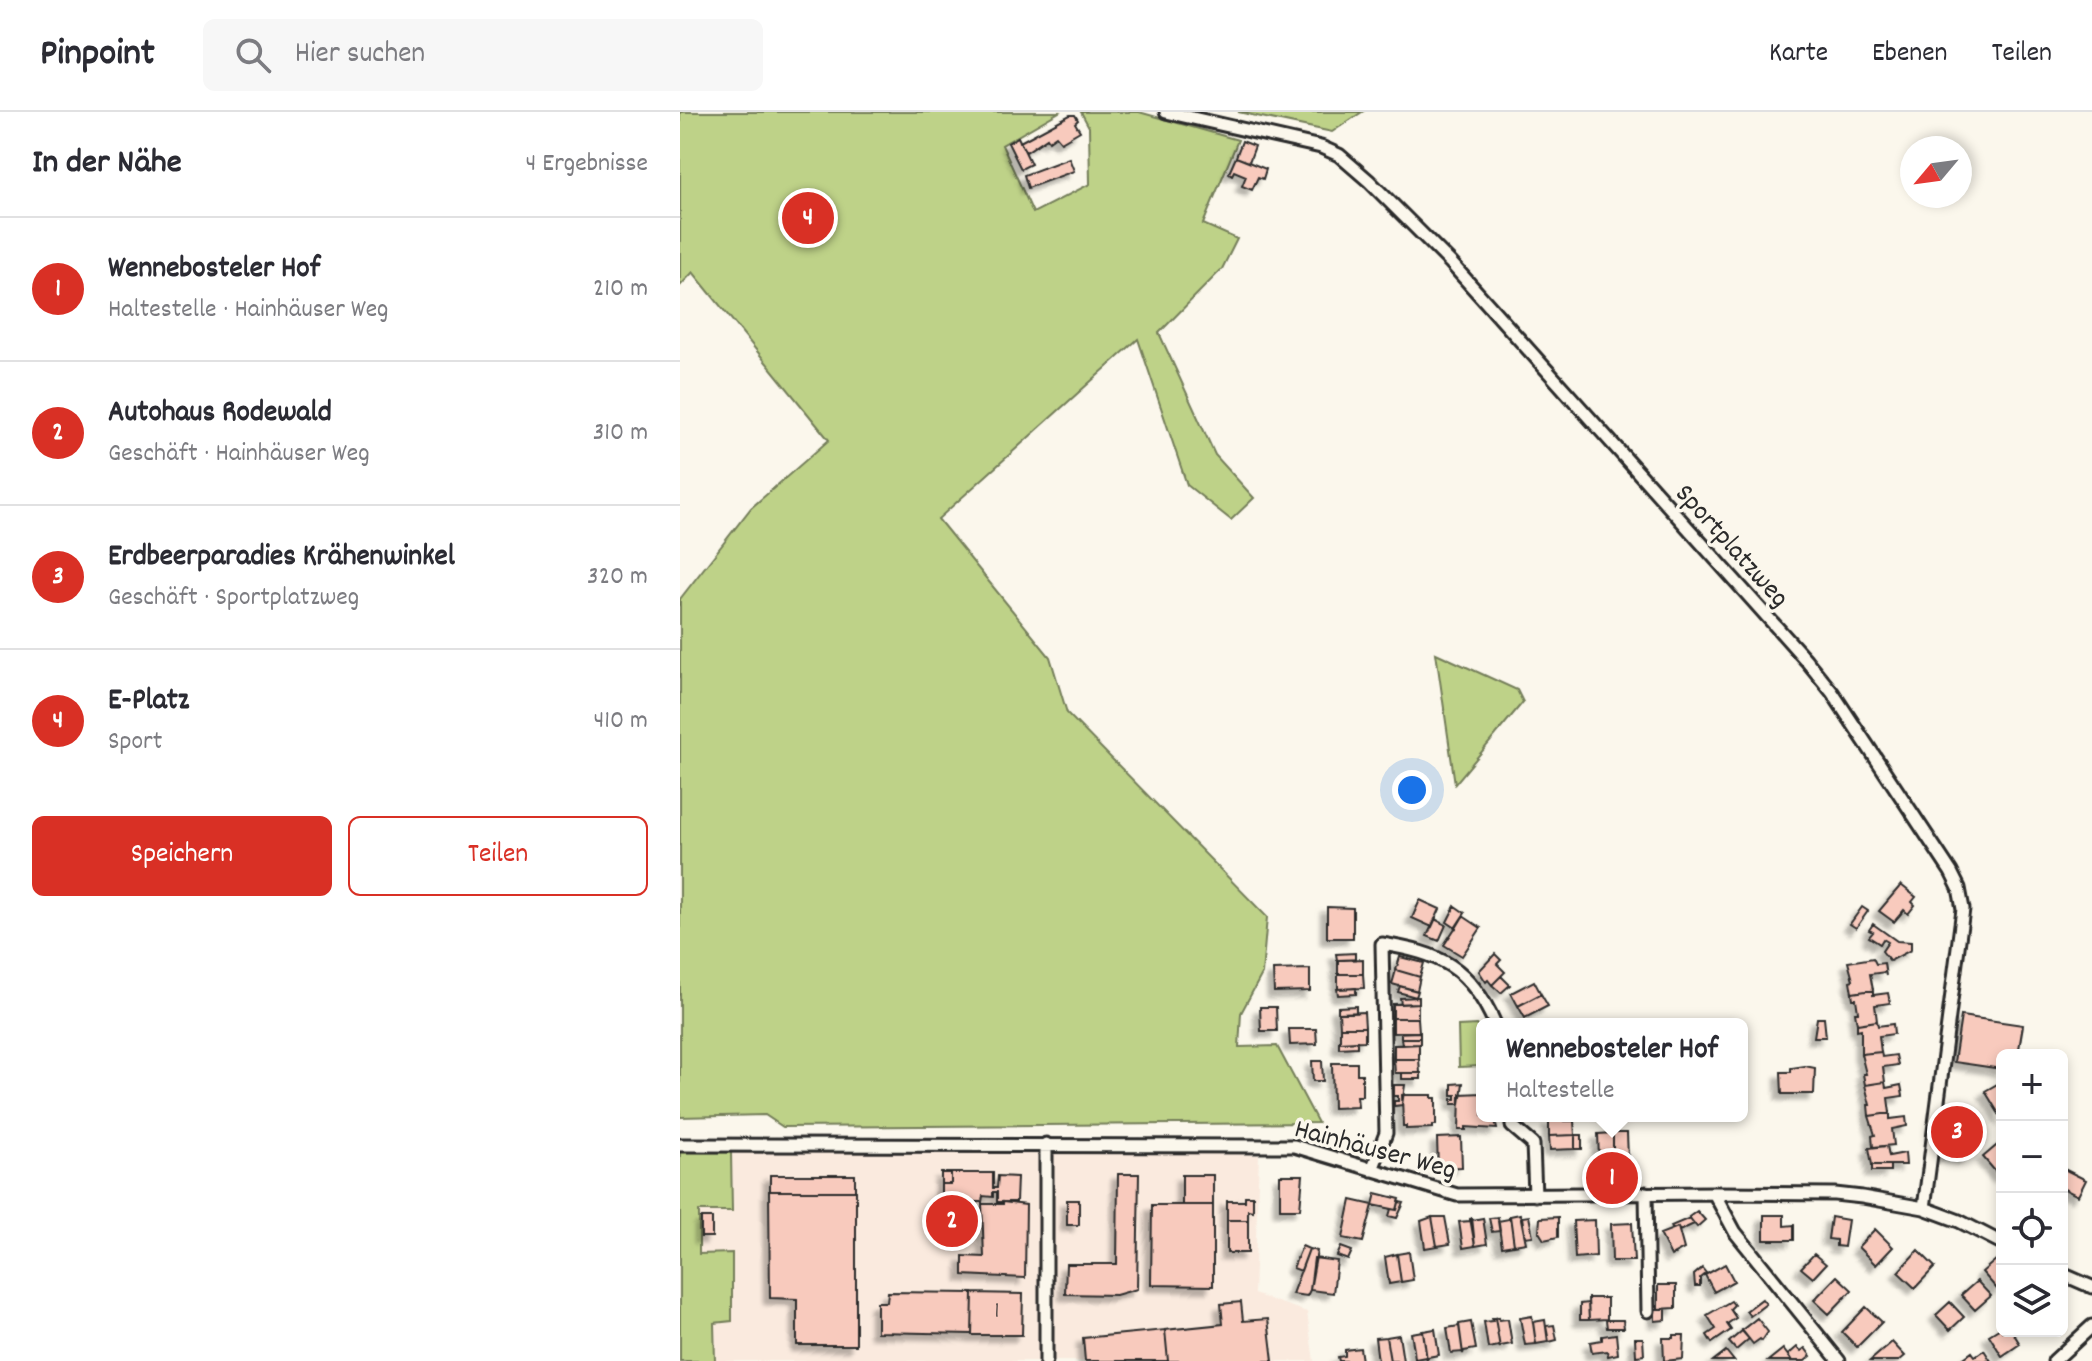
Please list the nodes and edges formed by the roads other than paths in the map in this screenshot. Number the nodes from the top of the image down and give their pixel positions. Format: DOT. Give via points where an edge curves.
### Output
graph roads {
  1 [pos="1166,112"];
  2 [pos="1491,1018"];
  3 [pos="1512,1122"];
  4 [pos="1046,1144"];
  5 [pos="680,1145"];
  6 [pos="1372,1170"];
  7 [pos="1646,1193"];
  8 [pos="1714,1193"];
  9 [pos="1535,1195"];
  10 [pos="1924,1208"];
  11 [pos="1996,1240"];
  12 [pos="2068,1277"];
  13 [pos="2092,1287"];
  14 [pos="1648,1311"];
  15 [pos="2092,1326"];
  16 [pos="1046,1361"];
  17 [pos="1839,1361"];
  18 [pos="2054,1361"];
  1 -- 10 [label="street, Sportplatzweg" via="1321,147 1369,181 1451,263 1832,692 1951,872 1963,909"];
  2 -- 6 [label="street" via="1454,966 1423,951 1382,944 1386,1133"];
  3 -- 9 [label="street" via="1533,1144"];
  4 -- 5 [label="street, Hainhäuser Weg"];
  4 -- 6 [label="street, Hainhäuser Weg" via="1294,1146"];
  4 -- 16 [label="street"];
  6 -- 9 [label="street, Hainhäuser Weg" via="1457,1195"];
  7 -- 8 [label="street, Hainhäuser Weg"];
  7 -- 9 [label="street, Hainhäuser Weg"];
  7 -- 14 [label="street"];
  8 -- 10 [label="street, Hainhäuser Weg" via="1835,1194"];
  8 -- 17 [label="street" via="1735,1232"];
  10 -- 11 [label="street, Hainhäuser Weg"];
  12 -- 13 [label="street"];
  15 -- 18 [label="street"];
}
